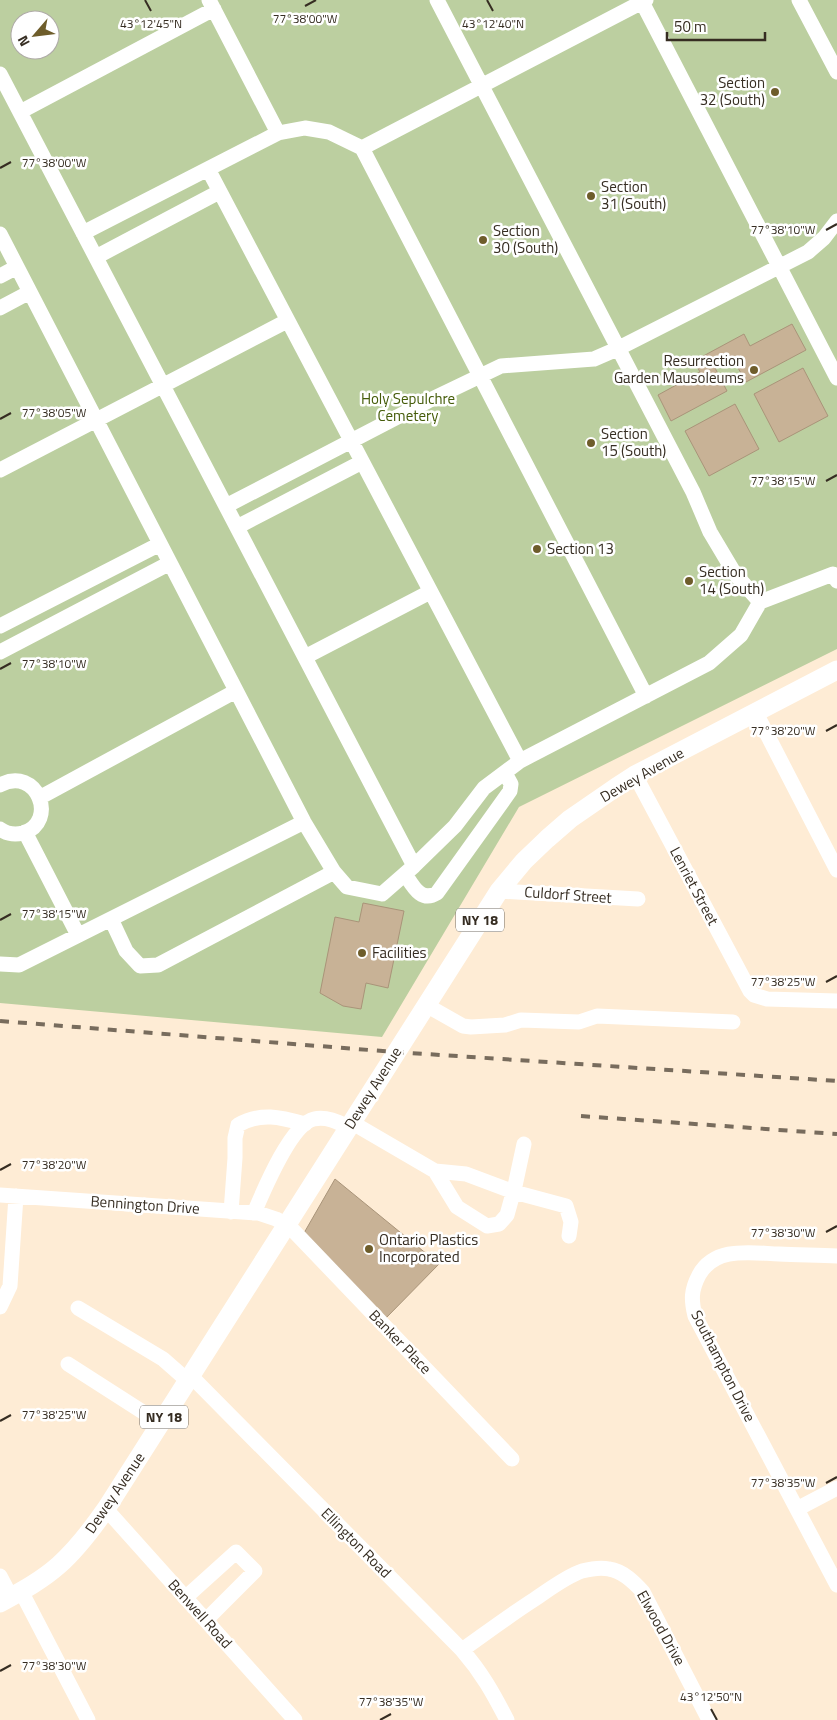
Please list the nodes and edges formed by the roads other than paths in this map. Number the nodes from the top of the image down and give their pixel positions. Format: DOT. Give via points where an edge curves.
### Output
graph roads {
  1 [pos="437,0"];
  2 [pos="799,0"];
  3 [pos="643,1"];
  4 [pos="211,5"];
  5 [pos="837,72"];
  6 [pos="0,74"];
  7 [pos="482,85"];
  8 [pos="20,112"];
  9 [pos="278,133"];
  10 [pos="362,148"];
  11 [pos="208,169"];
  12 [pos="220,192"];
  13 [pos="837,221"];
  14 [pos="83,233"];
  15 [pos="0,234"];
  16 [pos="96,257"];
  17 [pos="780,265"];
  18 [pos="17,267"];
  19 [pos="0,276"];
  20 [pos="30,292"];
  21 [pos="0,308"];
  22 [pos="287,321"];
  23 [pos="617,349"];
  24 [pos="479,376"];
  25 [pos="837,378"];
  26 [pos="163,386"];
  27 [pos="96,420"];
  28 [pos="351,442"];
  29 [pos="362,462"];
  30 [pos="0,470"];
  31 [pos="226,506"];
  32 [pos="237,528"];
  33 [pos="160,544"];
  34 [pos="170,563"];
  35 [pos="836,576"];
  36 [pos="430,592"];
  37 [pos="760,602"];
  38 [pos="0,626"];
  39 [pos="0,652"];
  40 [pos="305,657"];
  41 [pos="837,670"];
  42 [pos="236,691"];
  43 [pos="646,696"];
  44 [pos="756,713"];
  45 [pos="520,761"];
  46 [pos="505,772"];
  47 [pos="635,775"];
  48 [pos="0,784"];
  49 [pos="39,798"];
  50 [pos="304,822"];
  51 [pos="0,829"];
  52 [pos="25,832"];
  53 [pos="410,870"];
  54 [pos="837,870"];
  55 [pos="334,872"];
  56 [pos="499,891"];
  57 [pos="638,900"];
  58 [pos="111,919"];
  59 [pos="78,935"];
  60 [pos="0,964"];
  61 [pos="837,1001"];
  62 [pos="426,1005"];
  63 [pos="733,1022"];
  64 [pos="305,1124"];
  65 [pos="350,1125"];
  66 [pos="524,1144"];
  67 [pos="435,1171"];
  68 [pos="514,1192"];
  69 [pos="0,1195"];
  70 [pos="16,1196"];
  71 [pos="231,1212"];
  72 [pos="254,1213"];
  73 [pos="288,1225"];
  74 [pos="569,1236"];
  75 [pos="837,1256"];
  76 [pos="0,1307"];
  77 [pos="78,1308"];
  78 [pos="68,1364"];
  79 [pos="190,1379"];
  80 [pos="160,1423"];
  81 [pos="512,1459"];
  82 [pos="837,1488"];
  83 [pos="106,1509"];
  84 [pos="797,1509"];
  85 [pos="0,1576"];
  86 [pos="837,1585"];
  87 [pos="11,1597"];
  88 [pos="185,1598"];
  89 [pos="206,1620"];
  90 [pos="462,1650"];
  91 [pos="88,1720"];
  92 [pos="295,1720"];
  93 [pos="507,1720"];
  94 [pos="709,1720"];
  1 -- 7 [label="street"];
  2 -- 5 [label="street"];
  3 -- 7 [label="street"];
  3 -- 17 [label="street"];
  4 -- 8 [label="street"];
  4 -- 9 [label="street"];
  6 -- 8 [label="street"];
  7 -- 10 [label="street"];
  7 -- 23 [label="street"];
  8 -- 14 [label="street"];
  9 -- 10 [label="street" via="305,128 329,132"];
  9 -- 11 [label="street"];
  10 -- 24 [label="street"];
  11 -- 12 [label="street"];
  11 -- 14 [label="street"];
  12 -- 16 [label="street"];
  12 -- 22 [label="street"];
  13 -- 17 [label="street" via="808,252"];
  14 -- 16 [label="street"];
  15 -- 18 [label="street"];
  16 -- 26 [label="street"];
  17 -- 23 [label="street"];
  17 -- 25 [label="street"];
  18 -- 19 [label="street"];
  18 -- 20 [label="street"];
  20 -- 21 [label="street"];
  20 -- 27 [label="street"];
  22 -- 26 [label="street"];
  22 -- 28 [label="street"];
  23 -- 24 [label="street" via="594,359 502,366"];
  23 -- 37 [label="street" via="693,492 710,532 735,574"];
  24 -- 28 [label="street"];
  24 -- 43 [label="street"];
  26 -- 27 [label="street"];
  26 -- 31 [label="street"];
  27 -- 30 [label="street"];
  27 -- 33 [label="street"];
  28 -- 29 [label="street"];
  28 -- 31 [label="street"];
  29 -- 32 [label="street"];
  29 -- 36 [label="street"];
  31 -- 32 [label="street"];
  32 -- 40 [label="street"];
  33 -- 34 [label="street"];
  33 -- 38 [label="street"];
  34 -- 39 [label="street"];
  34 -- 42 [label="street"];
  35 -- 37 [label="street"];
  36 -- 40 [label="street"];
  36 -- 45 [label="street"];
  37 -- 43 [label="street" via="742,635 710,663"];
  40 -- 53 [label="street"];
  41 -- 44 [label="main road, Dewey Avenue / NY 18"];
  42 -- 49 [label="street"];
  42 -- 50 [label="street"];
  43 -- 45 [label="street"];
  44 -- 47 [label="main road, Dewey Avenue / NY 18"];
  44 -- 54 [label="street"];
  45 -- 46 [label="street"];
  46 -- 53 [label="street" via="484,788 455,826"];
  46 -- 53 [label="street" via="512,784 510,791 437,893 424,896 415,890"];
  47 -- 56 [label="main road, Dewey Avenue / NY 18" via="570,819 524,862"];
  47 -- 61 [label="street, Lenriet Street" via="754,995 767,999"];
  48 -- 49 [label="street" via="9,781 26,783 34,788"];
  49 -- 52 [label="street" via="42,804 38,821"];
  50 -- 55 [label="street"];
  50 -- 58 [label="street"];
  51 -- 52 [label="street" via="10,834"];
  52 -- 59 [label="street"];
  53 -- 55 [label="street" via="382,894 347,887"];
  55 -- 58 [label="street" via="158,965 140,966 126,951"];
  56 -- 57 [label="street, Culdorf Street"];
  56 -- 62 [label="main road, Dewey Avenue / NY 18"];
  58 -- 59 [label="street"];
  59 -- 60 [label="street" via="19,965"];
  62 -- 63 [label="street" via="463,1026 471,1027 505,1025 521,1020 579,1022 597,1016"];
  62 -- 65 [label="main road, Dewey Avenue / NY 18"];
  64 -- 65 [label="street" via="314,1119"];
  64 -- 71 [label="street" via="258,1116 238,1125"];
  64 -- 72 [label="street" via="288,1142"];
  65 -- 67 [label="street"];
  65 -- 73 [label="main road, Dewey Avenue / NY 18"];
  66 -- 68 [label="street"];
  67 -- 68 [label="street" via="466,1174"];
  67 -- 68 [label="street" via="457,1207 487,1226 498,1224 507,1216"];
  68 -- 74 [label="street" via="566,1206 571,1222"];
  69 -- 70 [label="street, Bennington Drive"];
  70 -- 71 [label="street, Bennington Drive"];
  70 -- 76 [label="street" via="10,1286"];
  71 -- 72 [label="street, Bennington Drive"];
  72 -- 73 [label="street, Bennington Drive"];
  73 -- 79 [label="main road, Dewey Avenue / NY 18"];
  73 -- 81 [label="street, Banker Place"];
  75 -- 84 [label="street, Southampton Drive" via="740,1253 722,1256 702,1270 691,1294 695,1316"];
  77 -- 79 [label="street, Ellington Road"];
  78 -- 80 [label="street"];
  79 -- 80 [label="main road, Dewey Avenue / NY 18"];
  79 -- 90 [label="street, Ellington Road"];
  80 -- 83 [label="main road, Dewey Avenue / NY 18"];
  82 -- 84 [label="street"];
  83 -- 87 [label="main road, Dewey Avenue / NY 18" via="58,1566"];
  83 -- 88 [label="street, Benwell Road"];
  84 -- 86 [label="street, Southampton Drive"];
  85 -- 87 [label="street"];
  87 -- 91 [label="street"];
  88 -- 89 [label="street, Benwell Road"];
  88 -- 89 [label="street" via="236,1552 255,1571"];
  89 -- 92 [label="street, Benwell Road"];
  90 -- 93 [label="street, Ellington Road" via="483,1676"];
  90 -- 94 [label="street, Elwood Drive" via="568,1578 582,1571 608,1568 627,1576 643,1592"];
}
